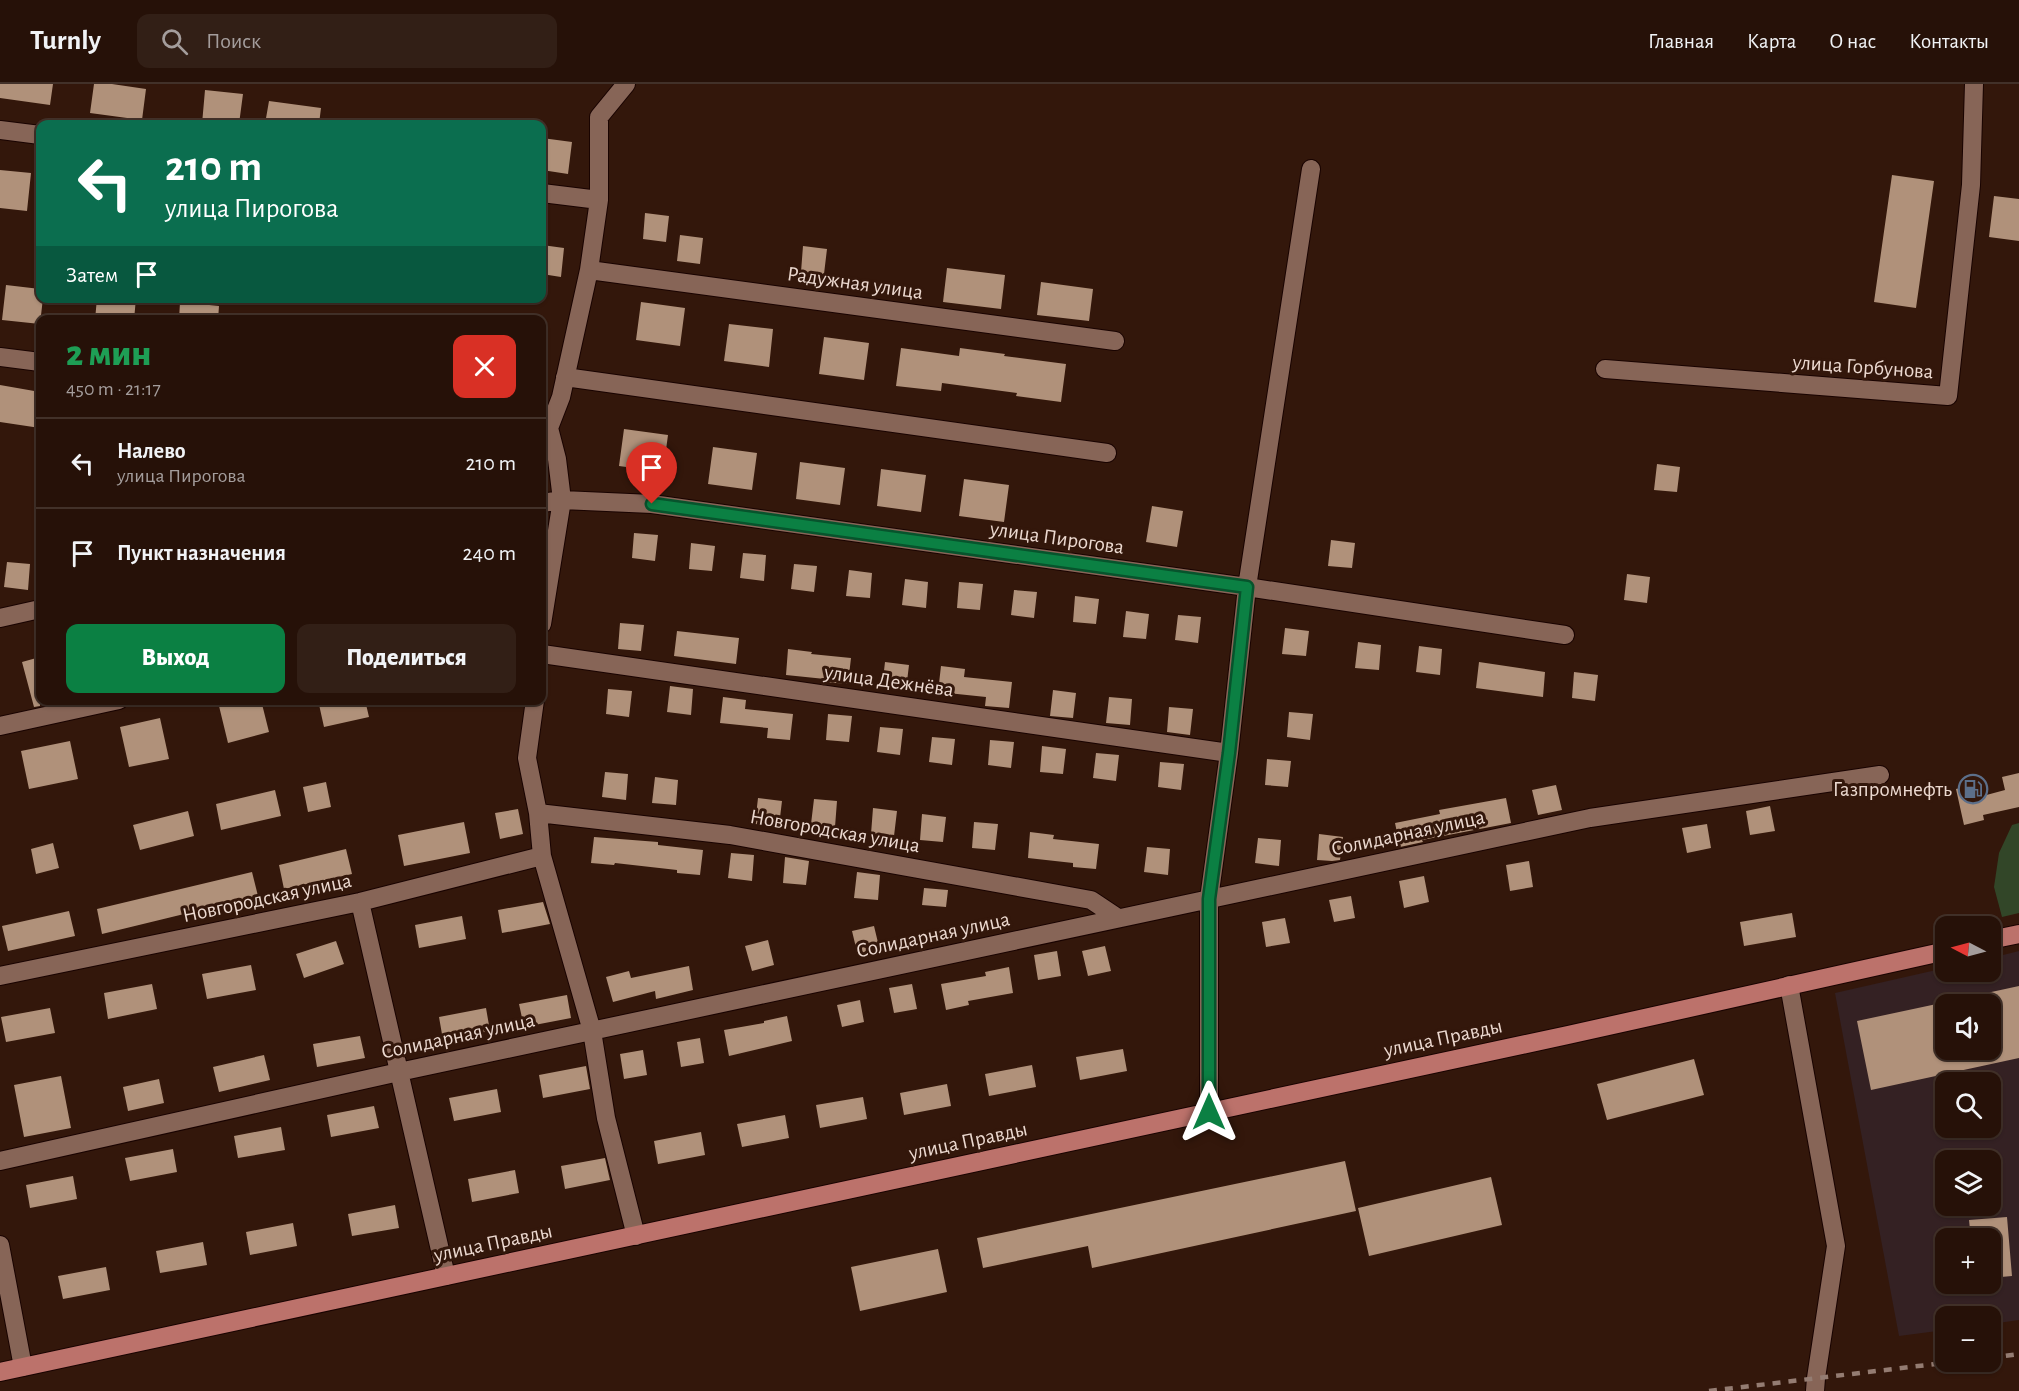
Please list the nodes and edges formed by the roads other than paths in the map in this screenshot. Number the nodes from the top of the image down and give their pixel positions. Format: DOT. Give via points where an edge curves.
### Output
graph roads {
  1 [pos="626,84"];
  2 [pos="1974,84"];
  3 [pos="0,130"];
  4 [pos="36,134"];
  5 [pos="1311,169"];
  6 [pos="546,194"];
  7 [pos="599,200"];
  8 [pos="589,270"];
  9 [pos="1115,341"];
  10 [pos="0,357"];
  11 [pos="36,362"];
  12 [pos="1605,369"];
  13 [pos="565,377"];
  14 [pos="546,425"];
  15 [pos="546,430"];
  16 [pos="1107,453"];
  17 [pos="562,500"];
  18 [pos="546,502"];
  19 [pos="1247,587"];
  20 [pos="546,599"];
  21 [pos="36,610"];
  22 [pos="0,618"];
  23 [pos="1565,635"];
  24 [pos="546,655"];
  25 [pos="96,705"];
  26 [pos="534,705"];
  27 [pos="0,726"];
  28 [pos="1229,753"];
  29 [pos="1880,775"];
  30 [pos="538,813"];
  31 [pos="542,856"];
  32 [pos="1209,899"];
  33 [pos="360,902"];
  34 [pos="1118,918"];
  35 [pos="2019,934"];
  36 [pos="2001,938"];
  37 [pos="1935,953"];
  38 [pos="0,976"];
  39 [pos="1789,985"];
  40 [pos="592,1031"];
  41 [pos="399,1072"];
  42 [pos="1209,1112"];
  43 [pos="0,1161"];
  44 [pos="636,1236"];
  45 [pos="0,1245"];
  46 [pos="446,1276"];
  47 [pos="23,1367"];
  48 [pos="0,1372"];
  49 [pos="1815,1391"];
  1 -- 7 [label="street" via="599,117"];
  2 -- 12 [label="street, улица Горбунова" via="1971,185 1948,396"];
  3 -- 4 [label="street"];
  5 -- 19 [label="street"];
  6 -- 7 [label="street"];
  7 -- 8 [label="street"];
  8 -- 9 [label="street, Радужная улица"];
  8 -- 13 [label="street"];
  10 -- 11 [label="street"];
  13 -- 14 [label="street" via="561,397"];
  13 -- 16 [label="street"];
  15 -- 17 [label="street" via="557,459"];
  17 -- 18 [label="street, улица Пирогова"];
  17 -- 19 [label="street, улица Пирогова" via="652,504"];
  17 -- 20 [label="street"];
  19 -- 23 [label="street, улица Пирогова"];
  19 -- 28 [label="street"];
  21 -- 22 [label="street"];
  24 -- 28 [label="street, улица Дежнёва"];
  25 -- 27 [label="street"];
  26 -- 30 [label="street" via="527,758"];
  28 -- 32 [label="street"];
  29 -- 32 [label="street, Солидарная улица" via="1590,818"];
  30 -- 31 [label="street"];
  30 -- 34 [label="street, Новгородская улица" via="730,835 1091,900"];
  31 -- 33 [label="street, Новгородская улица"];
  31 -- 40 [label="street"];
  32 -- 34 [label="street, Солидарная улица"];
  32 -- 42 [label="street"];
  33 -- 38 [label="street, Новгородская улица"];
  33 -- 41 [label="street"];
  34 -- 40 [label="street, Солидарная улица"];
  35 -- 36 [label="main road"];
  37 -- 39 [label="main road, улица Правды"];
  39 -- 42 [label="main road, улица Правды"];
  39 -- 49 [label="street" via="1836,1246"];
  40 -- 41 [label="street, Солидарная улица"];
  40 -- 44 [label="street" via="606,1118"];
  41 -- 43 [label="street, Солидарная улица"];
  41 -- 46 [label="street"];
  42 -- 44 [label="main road, улица Правды"];
  44 -- 46 [label="main road, улица Правды"];
  45 -- 47 [label="street"];
  46 -- 47 [label="main road, улица Правды"];
  47 -- 48 [label="main road, улица Правды"];
}
